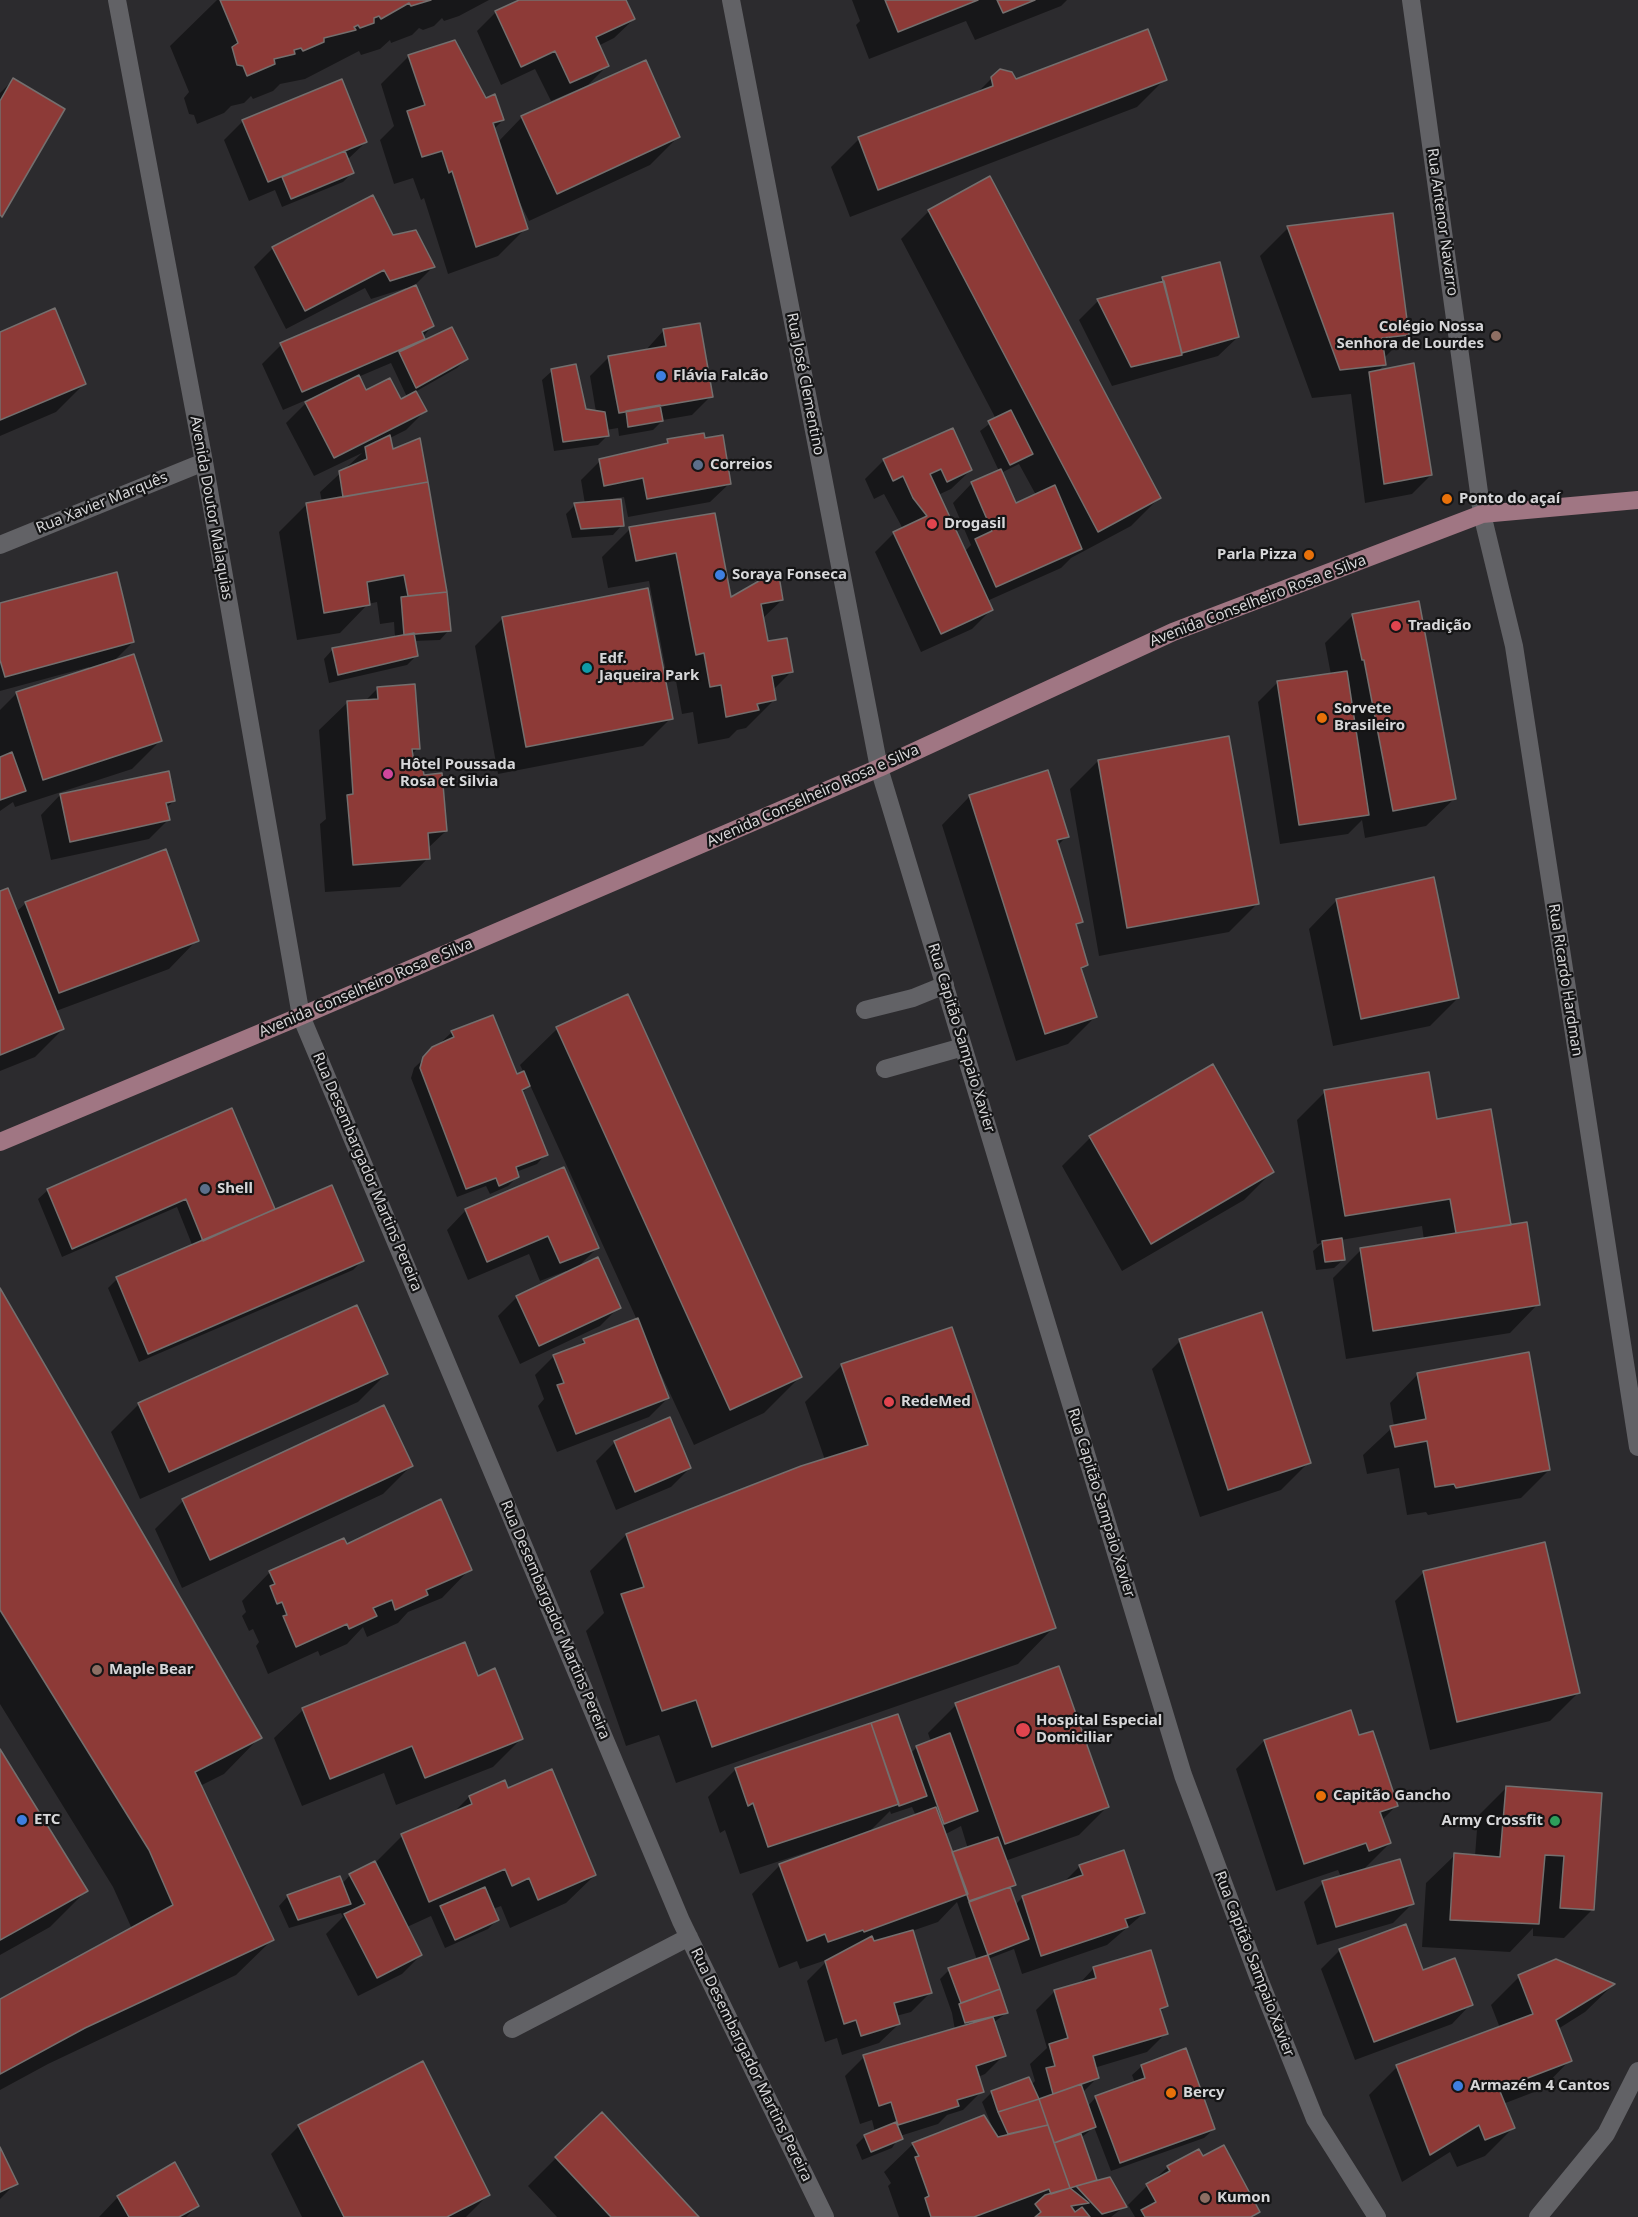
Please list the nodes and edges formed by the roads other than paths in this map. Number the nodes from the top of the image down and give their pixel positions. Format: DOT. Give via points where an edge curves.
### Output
graph roads {
  1 [pos="117,0"];
  2 [pos="731,0"];
  3 [pos="1411,0"];
  4 [pos="204,462"];
  5 [pos="1638,500"];
  6 [pos="1482,514"];
  7 [pos="0,545"];
  8 [pos="879,768"];
  9 [pos="945,985"];
  10 [pos="865,1010"];
  11 [pos="301,1016"];
  12 [pos="963,1047"];
  13 [pos="885,1069"];
  14 [pos="0,1142"];
  15 [pos="1638,1447"];
  16 [pos="689,1937"];
  17 [pos="513,2029"];
  18 [pos="1638,2071"];
  19 [pos="825,2217"];
  20 [pos="1377,2217"];
  21 [pos="1538,2217"];
  1 -- 4 [label="street, Avenida Doutor Malaquias"];
  2 -- 8 [label="street, Rua José Clementino"];
  3 -- 6 [label="street, Rua Antenor Navarro"];
  4 -- 7 [label="street, Rua Xavier Marquês"];
  4 -- 11 [label="street, Avenida Doutor Malaquias"];
  5 -- 6 [label="main road, Avenida Conselheiro Rosa e Silva"];
  6 -- 8 [label="main road, Avenida Conselheiro Rosa e Silva" via="1173,632"];
  6 -- 15 [label="street, Rua Ricardo Hardman" via="1514,646"];
  8 -- 9 [label="street, Rua Capitão Sampaio Xavier"];
  8 -- 11 [label="main road, Avenida Conselheiro Rosa e Silva"];
  9 -- 10 [label="street"];
  9 -- 12 [label="street, Rua Capitão Sampaio Xavier"];
  11 -- 14 [label="main road, Avenida Conselheiro Rosa e Silva"];
  11 -- 16 [label="street, Rua Desembargador Martins Pereira"];
  12 -- 13 [label="street"];
  12 -- 20 [label="street, Rua Capitão Sampaio Xavier" via="1183,1775 1315,2119"];
  16 -- 17 [label="street"];
  16 -- 19 [label="street, Rua Desembargador Martins Pereira"];
  18 -- 21 [label="street" via="1606,2134"];
}
